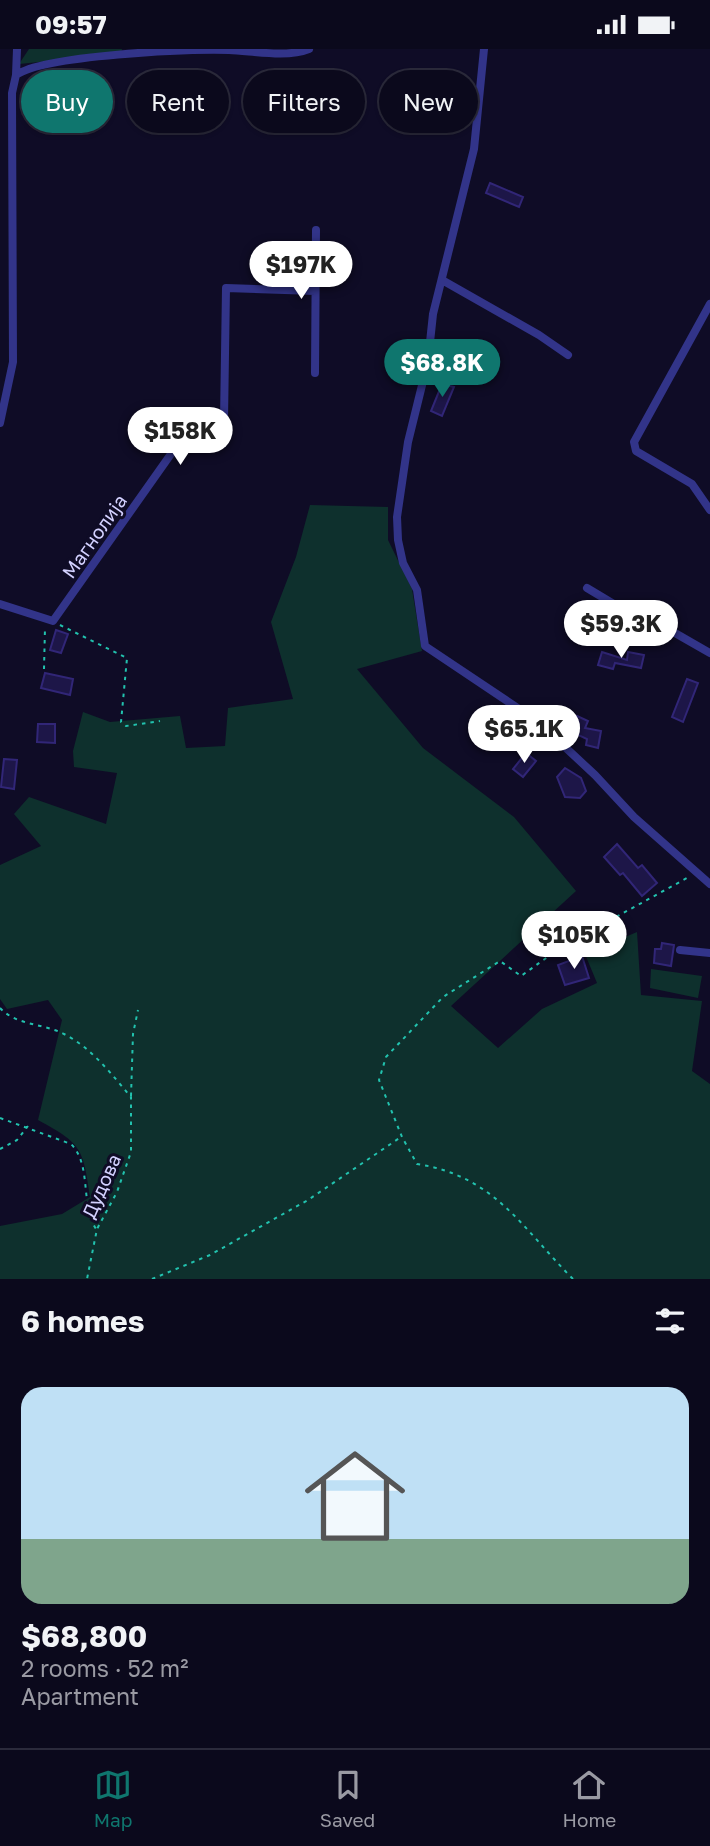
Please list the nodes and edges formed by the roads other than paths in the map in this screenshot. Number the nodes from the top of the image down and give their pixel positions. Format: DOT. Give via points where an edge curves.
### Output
graph roads {
  1 [pos="18,49"];
  2 [pos="309,49"];
  3 [pos="484,49"];
  4 [pos="16,75"];
  5 [pos="316,230"];
  6 [pos="442,280"];
  7 [pos="316,291"];
  8 [pos="710,305"];
  9 [pos="568,355"];
  10 [pos="315,373"];
  11 [pos="0,423"];
  12 [pos="710,510"];
  13 [pos="587,588"];
  14 [pos="0,604"];
  15 [pos="710,653"];
  16 [pos="710,884"];
  17 [pos="680,950"];
  18 [pos="710,953"];
  1 -- 4 [label="street"];
  2 -- 4 [label="street" via="61,61 26,68"];
  3 -- 6 [label="street" via="474,149"];
  4 -- 11 [label="street" via="12,93 13,362"];
  5 -- 7 [label="street"];
  6 -- 9 [label="street"];
  6 -- 16 [label="street" via="397,517 403,563 417,590 425,646 537,721"];
  7 -- 10 [label="street"];
  7 -- 14 [label="street, Магнолија" via="226,288 224,420 192,429 183,437 49,619"];
  8 -- 12 [label="street" via="634,442 636,451 692,484"];
  13 -- 15 [label="street" via="657,630 675,633"];
  17 -- 18 [label="street"];
}
